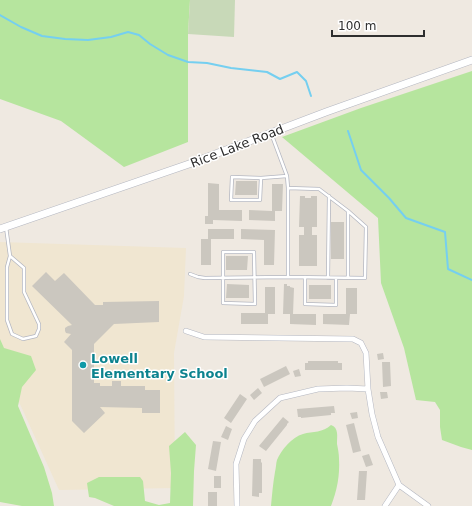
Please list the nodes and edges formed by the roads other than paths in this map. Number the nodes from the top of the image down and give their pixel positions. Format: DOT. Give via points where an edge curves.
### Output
graph roads {
  1 [pos="472,60"];
  2 [pos="270,133"];
  3 [pos="286,176"];
  4 [pos="261,178"];
  5 [pos="288,188"];
  6 [pos="328,196"];
  7 [pos="348,211"];
  8 [pos="3,228"];
  9 [pos="10,256"];
  10 [pos="190,274"];
  11 [pos="255,277"];
  12 [pos="288,277"];
  13 [pos="305,277"];
  14 [pos="223,278"];
  15 [pos="328,278"];
  16 [pos="336,278"];
  17 [pos="348,278"];
  18 [pos="186,331"];
  19 [pos="368,389"];
  20 [pos="399,485"];
  21 [pos="237,506"];
  22 [pos="385,506"];
  23 [pos="428,506"];
  1 -- 2 [label="main road, Rice Lake Road"];
  2 -- 3 [label="lane"];
  2 -- 8 [label="main road, Rice Lake Road" via="189,164"];
  3 -- 4 [label="lane"];
  3 -- 5 [label="lane"];
  4 -- 4 [label="lane" via="260,200 231,200 232,177"];
  5 -- 6 [label="lane" via="319,189"];
  5 -- 12 [label="lane"];
  6 -- 7 [label="lane"];
  6 -- 15 [label="lane"];
  7 -- 17 [label="lane"];
  7 -- 17 [label="lane" via="366,227 365,278"];
  8 -- 9 [label="lane"];
  9 -- 9 [label="lane" via="7,267 7,320 12,334 23,339 36,336 39,324 24,292 24,268"];
  10 -- 14 [label="lane" via="198,277"];
  11 -- 12 [label="lane"];
  11 -- 14 [label="lane"];
  11 -- 14 [label="lane" via="254,252 223,252"];
  11 -- 14 [label="lane" via="254,304 223,304"];
  12 -- 13 [label="lane"];
  13 -- 15 [label="lane"];
  13 -- 16 [label="lane" via="305,304 336,304"];
  15 -- 16 [label="lane"];
  16 -- 17 [label="lane"];
  18 -- 19 [label="street" via="204,337 353,339 361,343 366,353"];
  19 -- 20 [label="street" via="378,437"];
  19 -- 21 [label="street" via="318,389 280,398 255,420 244,439 236,464"];
  20 -- 22 [label="street"];
  20 -- 23 [label="street"];
}
